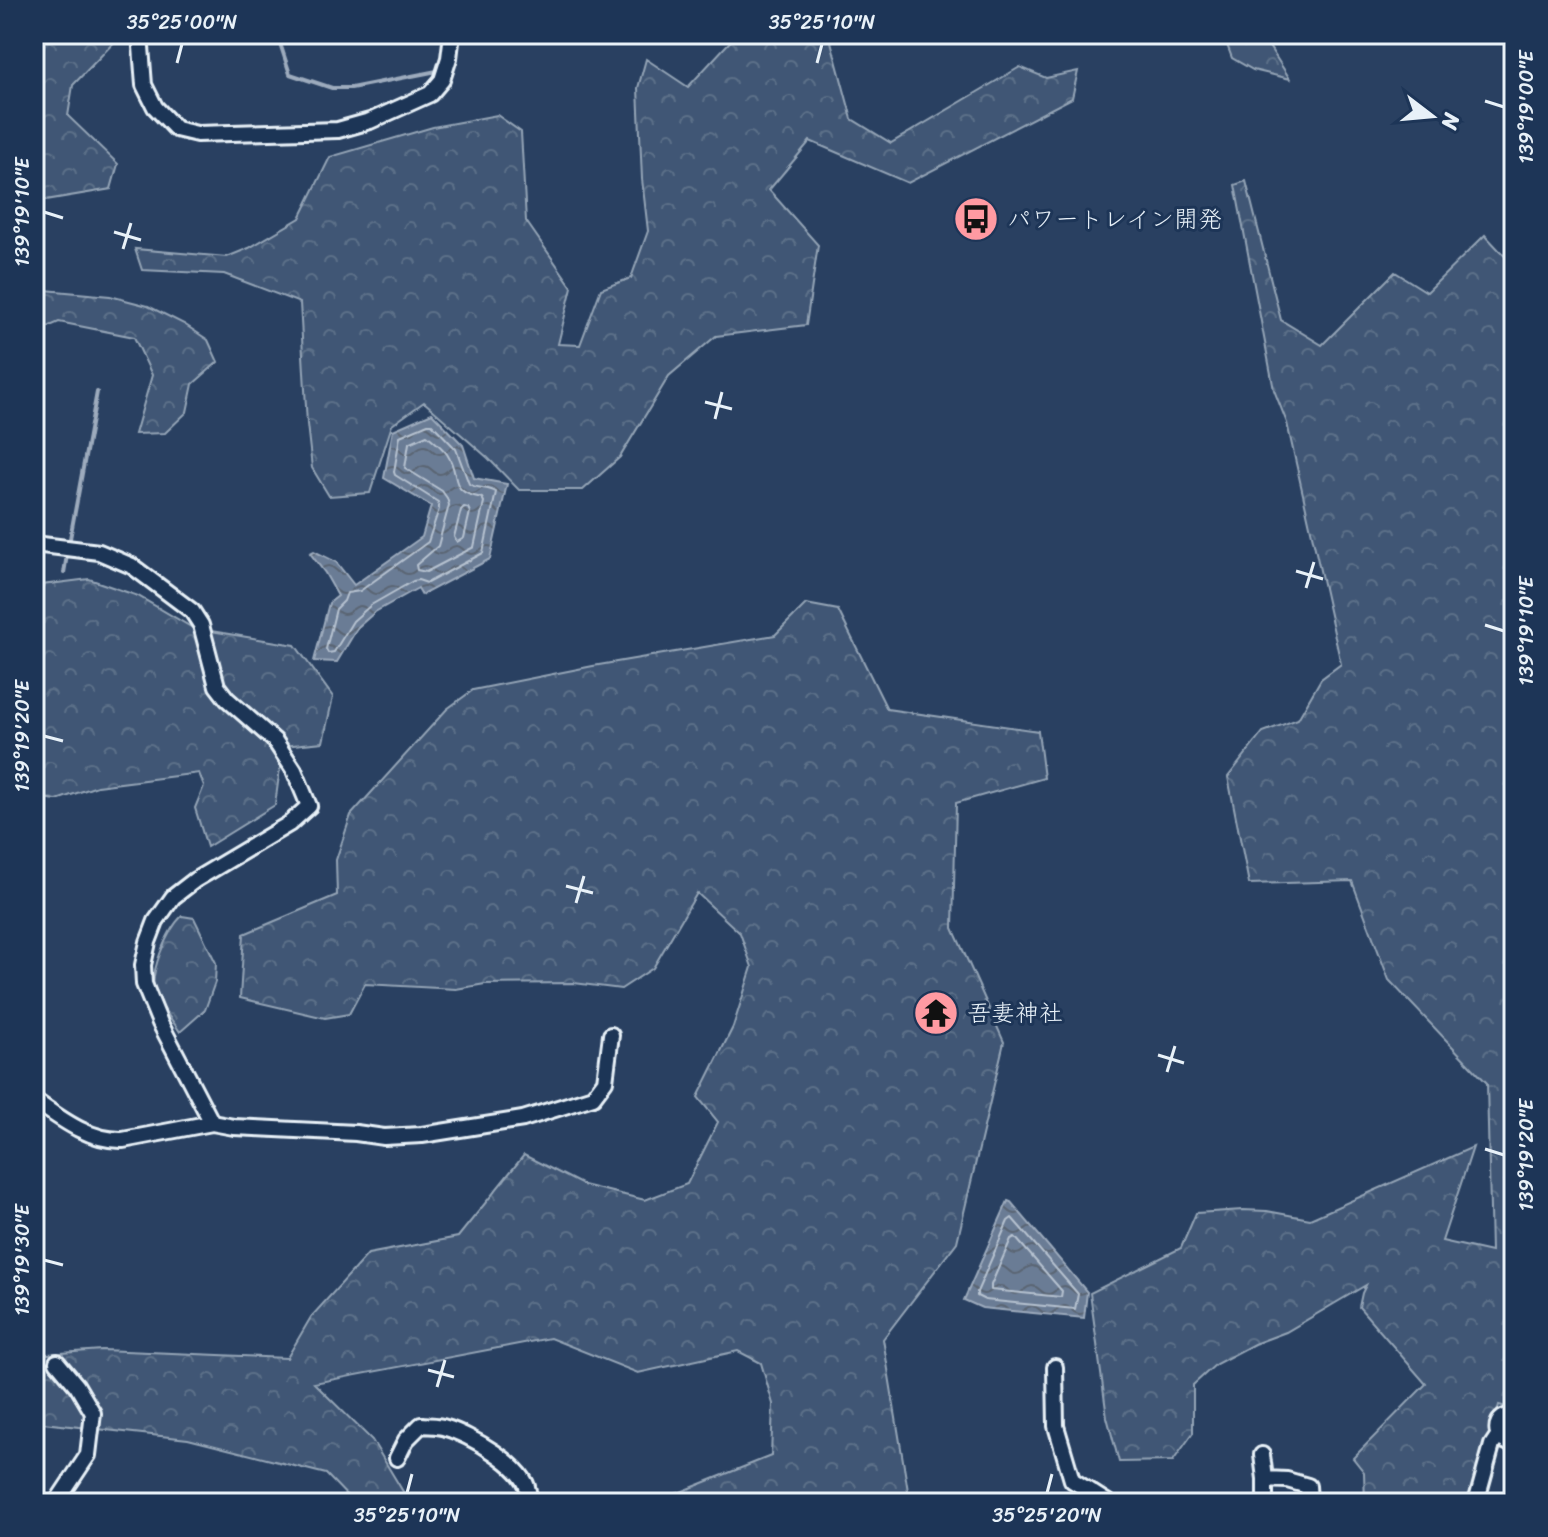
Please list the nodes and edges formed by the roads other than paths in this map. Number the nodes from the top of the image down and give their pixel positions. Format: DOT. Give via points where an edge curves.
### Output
graph roads {
  1 [pos="140,34"];
  2 [pos="452,34"];
  3 [pos="34,544"];
  4 [pos="611,1035"];
  5 [pos="34,1100"];
  6 [pos="212,1123"];
  7 [pos="57,1362"];
  8 [pos="1055,1367"];
  9 [pos="1514,1416"];
  10 [pos="1498,1436"];
  11 [pos="1514,1442"];
  12 [pos="1262,1455"];
  13 [pos="397,1458"];
  14 [pos="1265,1479"];
  15 [pos="1309,1500"];
  16 [pos="56,1503"];
  17 [pos="526,1503"];
  18 [pos="1108,1503"];
  19 [pos="1265,1503"];
  20 [pos="1476,1503"];
  1 -- 2 [label="street" via="144,85 155,107 176,129 197,134 338,130 370,121 430,94 442,80"];
  3 -- 6 [label="street" via="99,552 132,566 192,611 201,625 217,686 275,741 309,806 173,897 148,942 144,984"];
  4 -- 6 [label="street" via="605,1081 593,1097 523,1119 384,1137"];
  5 -- 6 [label="street" via="89,1134 111,1141"];
  7 -- 16 [label="street" via="93,1413 88,1455"];
  8 -- 18 [label="street" via="1056,1426 1072,1480"];
  9 -- 10 [label="street" via="1500,1419"];
  10 -- 11 [label="street"];
  10 -- 20 [label="street"];
  12 -- 14 [label="street"];
  13 -- 17 [label="street" via="421,1425 445,1427 521,1475 528,1491"];
  14 -- 15 [label="street" via="1308,1486"];
  14 -- 19 [label="street"];
}
